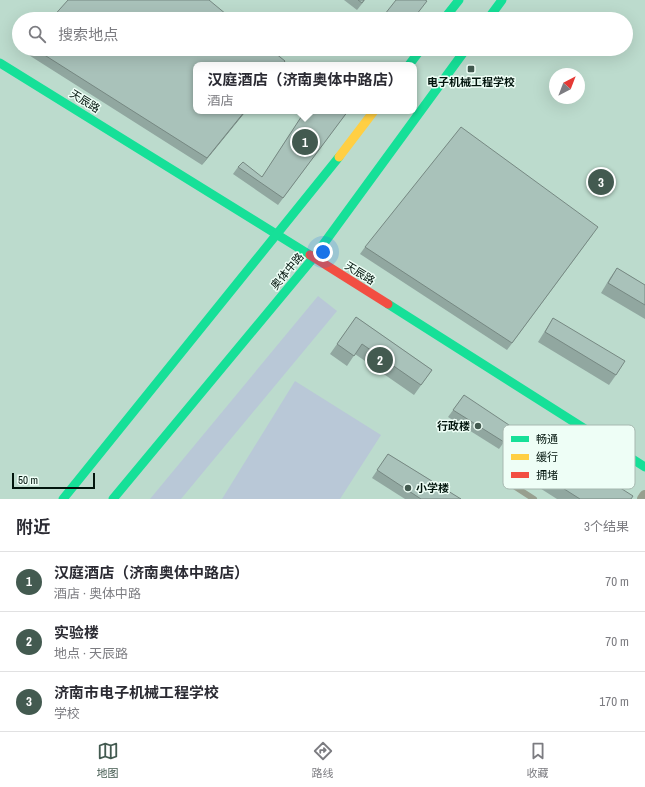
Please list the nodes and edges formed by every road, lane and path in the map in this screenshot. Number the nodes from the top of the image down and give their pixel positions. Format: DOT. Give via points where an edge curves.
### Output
graph roads {
  1 [pos="459,0"];
  2 [pos="502,0"];
  3 [pos="450,12"];
  4 [pos="493,12"];
  5 [pos="461,56"];
  6 [pos="0,63"];
  7 [pos="372,114"];
  8 [pos="278,234"];
  9 [pos="314,258"];
  10 [pos="578,425"];
  11 [pos="635,461"];
  12 [pos="645,467"];
  13 [pos="518,489"];
  14 [pos="63,499"];
  15 [pos="113,499"];
  16 [pos="534,499"];
  1 -- 3 [label="main road"];
  2 -- 4 [label="main road"];
  5 -- 9 [label="main road, 奥体中路"];
  6 -- 8 [label="main road, 天辰路"];
  7 -- 8 [label="main road"];
  8 -- 9 [label="main road, 天辰路"];
  8 -- 14 [label="main road"];
  9 -- 10 [label="main road, 天辰路"];
  9 -- 15 [label="main road, 奥体中路"];
  11 -- 12 [label="main road, 天辰路"];
  13 -- 16 [label="lane"];
}
